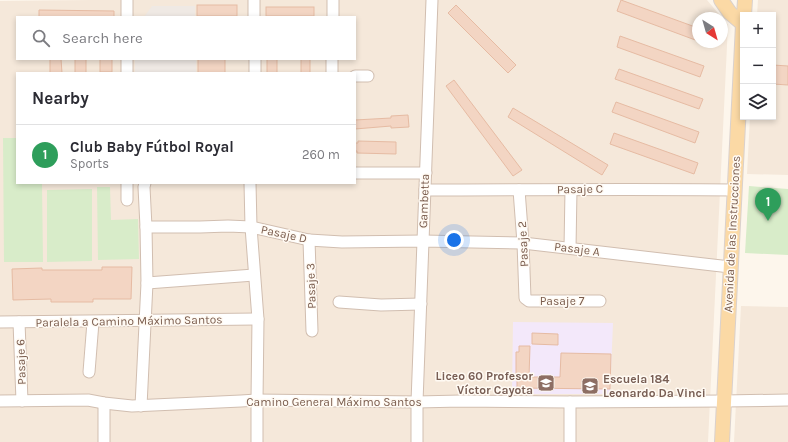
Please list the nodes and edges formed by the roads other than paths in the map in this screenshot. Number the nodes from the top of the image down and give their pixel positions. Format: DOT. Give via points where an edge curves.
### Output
graph roads {
  1 [pos="127,0"];
  2 [pos="254,0"];
  3 [pos="333,0"];
  4 [pos="432,0"];
  5 [pos="721,0"];
  6 [pos="744,0"];
  7 [pos="744,12"];
  8 [pos="127,16"];
  9 [pos="254,16"];
  10 [pos="333,16"];
  11 [pos="740,22"];
  12 [pos="742,48"];
  13 [pos="127,60"];
  14 [pos="254,60"];
  15 [pos="332,60"];
  16 [pos="127,72"];
  17 [pos="255,72"];
  18 [pos="332,72"];
  19 [pos="356,76"];
  20 [pos="368,76"];
  21 [pos="356,173"];
  22 [pos="426,173"];
  23 [pos="127,184"];
  24 [pos="145,184"];
  25 [pos="250,184"];
  26 [pos="425,190"];
  27 [pos="520,190"];
  28 [pos="570,190"];
  29 [pos="735,190"];
  30 [pos="127,200"];
  31 [pos="146,227"];
  32 [pos="250,227"];
  33 [pos="309,240"];
  34 [pos="423,241"];
  35 [pos="523,243"];
  36 [pos="570,248"];
  37 [pos="730,267"];
  38 [pos="254,275"];
  39 [pos="147,283"];
  40 [pos="525,298"];
  41 [pos="600,301"];
  42 [pos="339,302"];
  43 [pos="421,304"];
  44 [pos="258,319"];
  45 [pos="145,321"];
  46 [pos="0,322"];
  47 [pos="19,322"];
  48 [pos="92,322"];
  49 [pos="312,331"];
  50 [pos="89,372"];
  51 [pos="257,400"];
  52 [pos="788,400"];
  53 [pos="0,401"];
  54 [pos="22,401"];
  55 [pos="724,401"];
  56 [pos="417,402"];
  57 [pos="570,402"];
  58 [pos="104,404"];
  59 [pos="141,406"];
  60 [pos="104,442"];
  61 [pos="257,442"];
  62 [pos="417,442"];
  63 [pos="570,442"];
  64 [pos="722,442"];
  1 -- 8 [label="street"];
  2 -- 9 [label="street"];
  3 -- 10 [label="street"];
  4 -- 22 [label="street, Gambetta"];
  5 -- 11 [label="main road"];
  6 -- 7 [label="main road"];
  12 -- 29 [label="main road, Avenida de las Instrucciones"];
  13 -- 16 [label="street"];
  14 -- 17 [label="street"];
  15 -- 18 [label="street"];
  19 -- 20 [label="street"];
  21 -- 22 [label="street"];
  22 -- 26 [label="street, Gambetta"];
  23 -- 30 [label="street"];
  24 -- 31 [label="street"];
  25 -- 32 [label="street"];
  26 -- 27 [label="street, Pasaje C"];
  26 -- 34 [label="street, Gambetta"];
  27 -- 28 [label="street, Pasaje C"];
  27 -- 35 [label="street, Pasaje 2"];
  28 -- 29 [label="street, Pasaje C"];
  28 -- 36 [label="street"];
  29 -- 37 [label="main road, Avenida de las Instrucciones"];
  31 -- 32 [label="street, Pasaje D"];
  31 -- 39 [label="street"];
  32 -- 33 [label="street, Pasaje D"];
  32 -- 38 [label="street"];
  33 -- 34 [label="street, Pasaje D" via="354,243"];
  33 -- 49 [label="street, Pasaje 3"];
  34 -- 35 [label="street, Pasaje A"];
  34 -- 43 [label="street, Gambetta"];
  35 -- 36 [label="street, Pasaje A"];
  35 -- 40 [label="street, Pasaje 2"];
  36 -- 37 [label="street, Pasaje A"];
  37 -- 55 [label="main road, Avenida de las Instrucciones"];
  38 -- 39 [label="street"];
  38 -- 44 [label="street"];
  39 -- 45 [label="street"];
  40 -- 41 [label="street, Pasaje 7" via="529,301"];
  42 -- 43 [label="street"];
  43 -- 56 [label="street, Gambetta"];
  44 -- 45 [label="street, Paralela a Camino Máximo Santos"];
  44 -- 51 [label="street"];
  45 -- 48 [label="street, Paralela a Camino Máximo Santos"];
  45 -- 59 [label="street"];
  46 -- 47 [label="street, Paralela a Camino Máximo Santos"];
  47 -- 48 [label="street, Paralela a Camino Máximo Santos"];
  47 -- 54 [label="street, Pasaje 6"];
  48 -- 50 [label="street"];
  51 -- 56 [label="street, Camino General Máximo Santos"];
  51 -- 59 [label="street, Camino General Máximo Santos"];
  51 -- 61 [label="street"];
  52 -- 55 [label="street, Camino General Máximo Santos"];
  53 -- 54 [label="street, Camino General Máximo Santos"];
  54 -- 58 [label="street, Camino General Máximo Santos" via="88,400"];
  55 -- 57 [label="street, Camino General Máximo Santos"];
  55 -- 64 [label="main road, Avenida de las Instrucciones"];
  56 -- 57 [label="street, Camino General Máximo Santos"];
  56 -- 62 [label="street, Gambetta"];
  57 -- 63 [label="street"];
  58 -- 59 [label="street, Camino General Máximo Santos"];
  58 -- 60 [label="street"];
}
